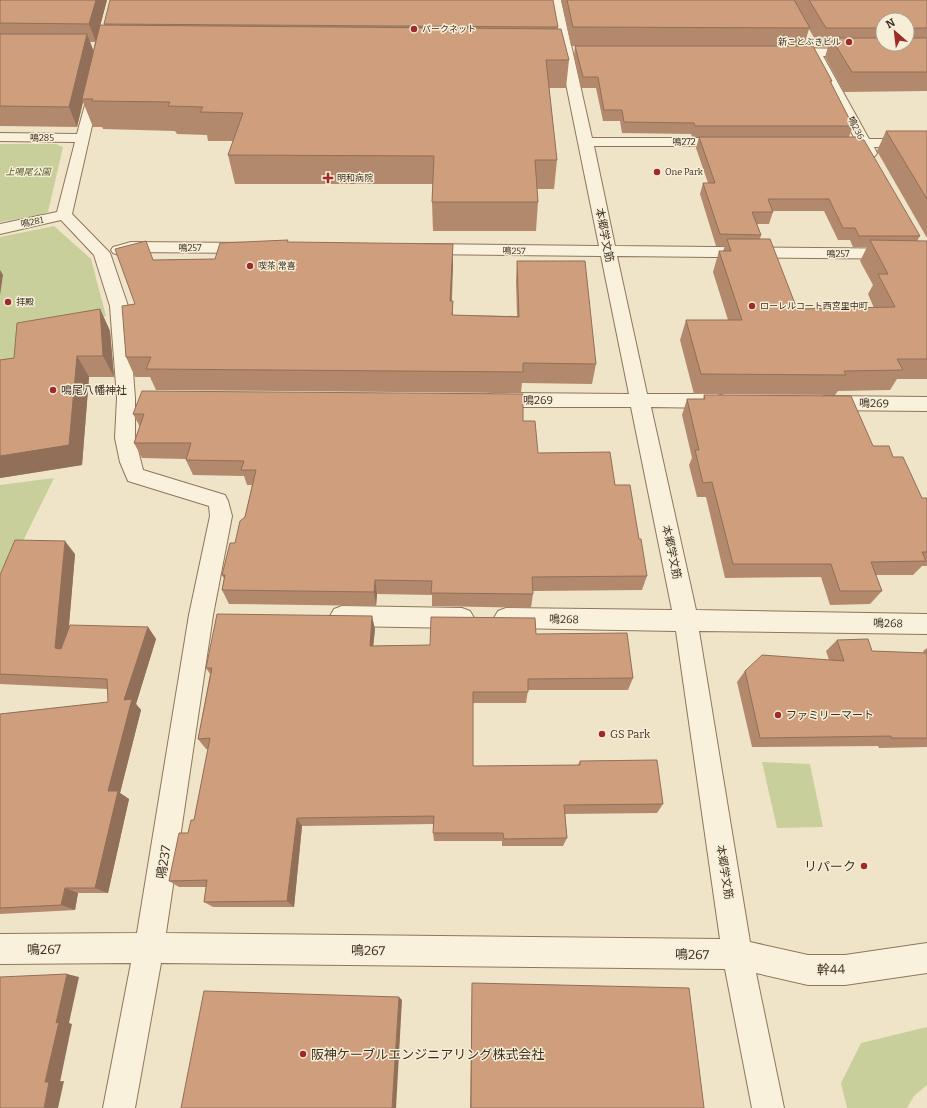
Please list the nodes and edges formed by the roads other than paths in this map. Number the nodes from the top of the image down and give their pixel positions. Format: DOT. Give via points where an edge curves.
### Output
graph roads {
  1 [pos="555,0"];
  2 [pos="808,39"];
  3 [pos="776,52"];
  4 [pos="815,52"];
  5 [pos="871,52"];
  6 [pos="98,71"];
  7 [pos="0,137"];
  8 [pos="83,138"];
  9 [pos="586,142"];
  10 [pos="745,142"];
  11 [pos="824,143"];
  12 [pos="864,143"];
  13 [pos="927,143"];
  14 [pos="875,162"];
  15 [pos="64,215"];
  16 [pos="0,229"];
  17 [pos="266,248"];
  18 [pos="409,249"];
  19 [pos="925,251"];
  20 [pos="608,252"];
  21 [pos="102,253"];
  22 [pos="473,400"];
  23 [pos="640,400"];
  24 [pos="736,402"];
  25 [pos="808,402"];
  26 [pos="927,404"];
  27 [pos="320,616"];
  28 [pos="686,620"];
  29 [pos="927,624"];
  30 [pos="149,948"];
  31 [pos="0,949"];
  32 [pos="737,954"];
  33 [pos="927,958"];
  34 [pos="119,1108"];
  35 [pos="768,1108"];
  1 -- 9 [label="street, 本郷学文筋"];
  2 -- 4 [label="street, 鳴236"];
  3 -- 4 [label="street"];
  4 -- 5 [label="street"];
  4 -- 12 [label="street, 鳴236"];
  6 -- 8 [label="street"];
  7 -- 8 [label="street, 鳴285"];
  8 -- 15 [label="street"];
  9 -- 10 [label="street, 鳴272"];
  9 -- 20 [label="street, 本郷学文筋"];
  11 -- 12 [label="street"];
  12 -- 13 [label="street"];
  12 -- 14 [label="street, 鳴236"];
  15 -- 16 [label="street, 鳴281"];
  15 -- 21 [label="street"];
  17 -- 21 [label="street, 鳴257" via="131,247"];
  18 -- 20 [label="street, 鳴257"];
  19 -- 20 [label="street, 鳴257"];
  20 -- 23 [label="street, 本郷学文筋"];
  21 -- 30 [label="street, 鳴237" via="119,306 134,398 125,438 135,475 218,501 221,516 213,615"];
  22 -- 23 [label="street, 鳴269"];
  23 -- 24 [label="street, 鳴269"];
  23 -- 28 [label="street, 本郷学文筋"];
  25 -- 26 [label="street, 鳴269"];
  27 -- 28 [label="street, 鳴268"];
  28 -- 29 [label="street, 鳴268"];
  28 -- 32 [label="street, 本郷学文筋"];
  30 -- 31 [label="street, 鳴267"];
  30 -- 32 [label="street, 鳴267"];
  30 -- 34 [label="street, 鳴237"];
  32 -- 33 [label="street, 幹44" via="808,970 845,970"];
  32 -- 35 [label="street, 本郷学文筋"];
}
